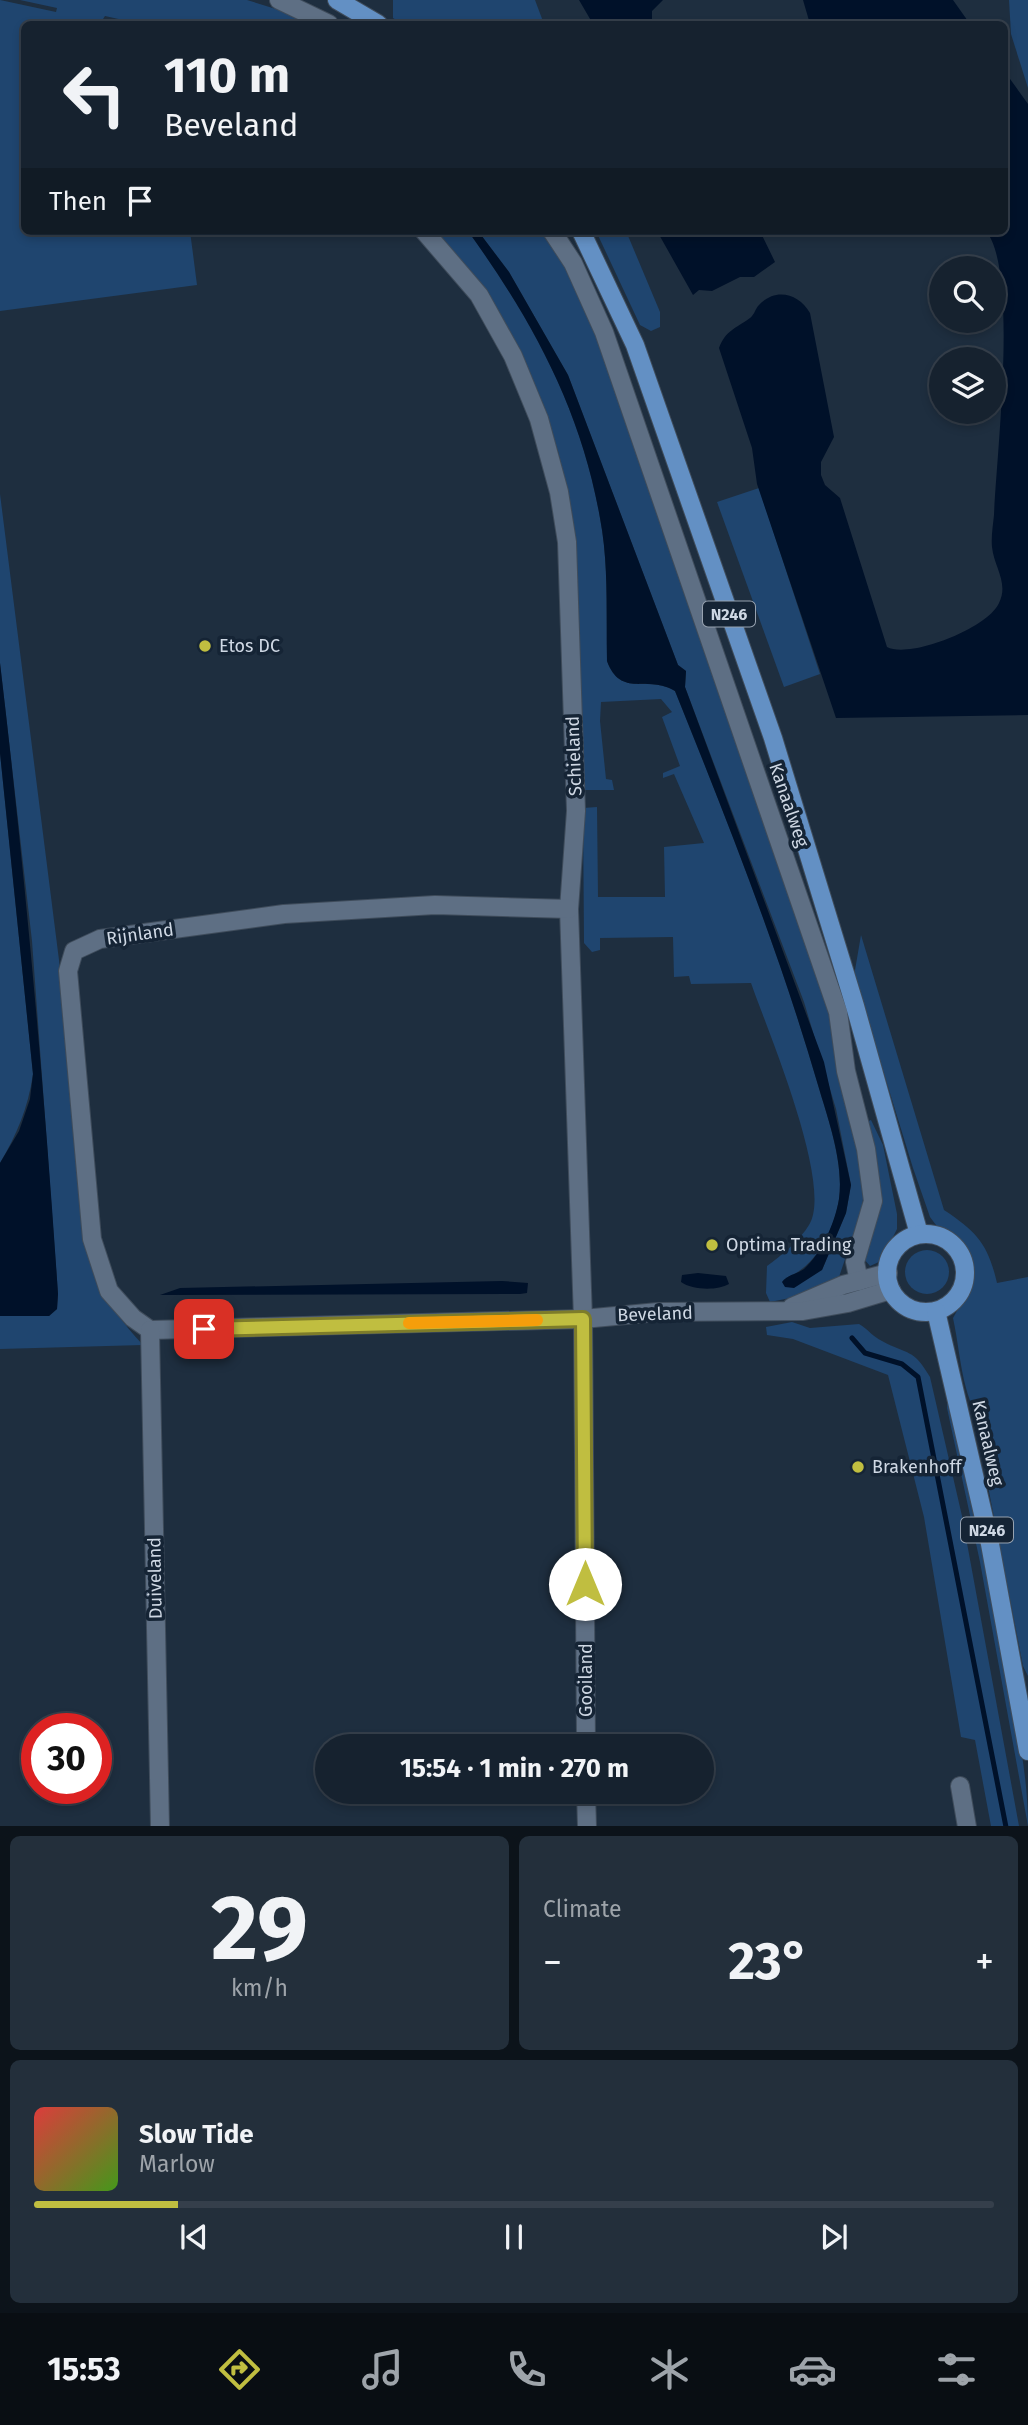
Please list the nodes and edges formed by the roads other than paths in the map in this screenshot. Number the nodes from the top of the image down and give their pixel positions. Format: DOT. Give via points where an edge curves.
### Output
graph roads {
  1 [pos="279,0"];
  2 [pos="337,0"];
  3 [pos="323,21"];
  4 [pos="370,21"];
  5 [pos="427,235"];
  6 [pos="555,235"];
  7 [pos="583,235"];
  8 [pos="635,345"];
  9 [pos="611,352"];
  10 [pos="569,909"];
  11 [pos="919,1234"];
  12 [pos="859,1281"];
  13 [pos="890,1281"];
  14 [pos="936,1311"];
  15 [pos="783,1312"];
  16 [pos="583,1319"];
  17 [pos="150,1331"];
  18 [pos="586,1734"];
  19 [pos="1028,1751"];
  20 [pos="960,1786"];
  21 [pos="586,1804"];
  22 [pos="160,1826"];
  23 [pos="587,1826"];
  24 [pos="967,1826"];
  1 -- 3 [label="street"];
  2 -- 4 [label="main road"];
  5 -- 10 [label="street, Schieland" via="479,295 513,356 539,419 559,492 567,542 576,811"];
  6 -- 9 [label="street, Kanaalweg" via="573,263"];
  7 -- 8 [label="main road, Kanaalweg / N246"];
  8 -- 9 [label="street"];
  8 -- 11 [label="main road, Kanaalweg / N246" via="773,738"];
  9 -- 12 [label="street, Kanaalweg" via="838,1012 873,1201 855,1262"];
  10 -- 16 [label="street, Schieland"];
  10 -- 17 [label="street, Rijnland" via="435,905 284,914 100,939 74,951 68,971 92,1239 109,1291"];
  11 -- 13 [label="main road" via="896,1248"];
  11 -- 14 [label="main road" via="939,1235 956,1246 965,1264 964,1284 954,1301"];
  12 -- 13 [label="street, Beveland"];
  12 -- 15 [label="street, Beveland"];
  13 -- 14 [label="main road" via="910,1308"];
  13 -- 15 [label="street, Beveland" via="820,1309"];
  14 -- 19 [label="main road, Kanaalweg / N246" via="990,1544"];
  15 -- 16 [label="street, Beveland" via="658,1312"];
  16 -- 17 [label="street, Beveland"];
  16 -- 18 [label="street, Gooiland"];
  17 -- 22 [label="street, Duiveland"];
  20 -- 24 [label="street"];
  21 -- 23 [label="street"];
}
